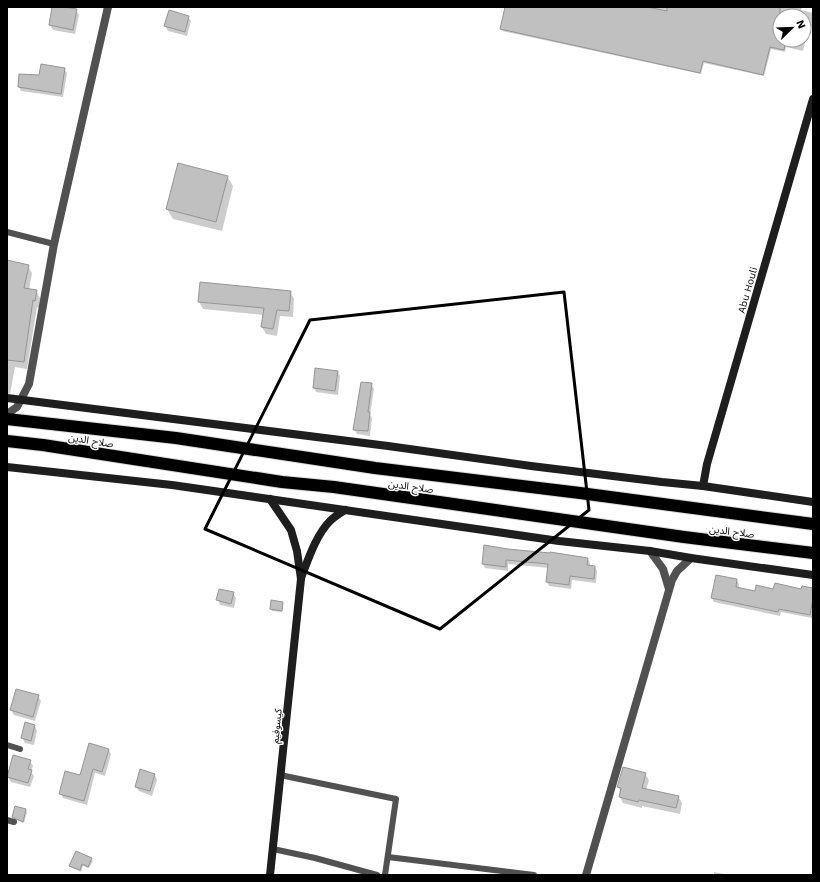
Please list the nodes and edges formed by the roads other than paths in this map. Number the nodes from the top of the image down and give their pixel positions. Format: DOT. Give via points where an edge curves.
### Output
graph roads {
  1 [pos="108,7"];
  2 [pos="813,100"];
  3 [pos="7,232"];
  4 [pos="54,244"];
  5 [pos="7,398"];
  6 [pos="22,400"];
  7 [pos="7,414"];
  8 [pos="7,419"];
  9 [pos="7,441"];
  10 [pos="7,467"];
  11 [pos="703,486"];
  12 [pos="270,499"];
  13 [pos="813,502"];
  14 [pos="345,510"];
  15 [pos="813,524"];
  16 [pos="650,551"];
  17 [pos="813,553"];
  18 [pos="691,558"];
  19 [pos="813,575"];
  20 [pos="301,579"];
  21 [pos="670,589"];
  22 [pos="7,745"];
  23 [pos="20,749"];
  24 [pos="280,775"];
  25 [pos="7,820"];
  26 [pos="14,822"];
  27 [pos="273,849"];
  28 [pos="388,857"];
  29 [pos="270,875"];
  30 [pos="377,875"];
  31 [pos="385,875"];
  32 [pos="534,875"];
  33 [pos="586,875"];
  1 -- 4 [label="street"];
  2 -- 11 [label="main road, Abu Houli" via="707,464"];
  3 -- 4 [label="lane"];
  4 -- 6 [label="street" via="29,384"];
  5 -- 6 [label="main road"];
  6 -- 7 [label="street"];
  6 -- 11 [label="main road"];
  8 -- 15 [label="highway, صلاح الدين" via="176,438 375,468"];
  9 -- 17 [label="highway, صلاح الدين" via="43,444 282,482 342,488"];
  10 -- 12 [label="main road" via="172,485"];
  11 -- 13 [label="main road"];
  12 -- 14 [label="main road"];
  12 -- 20 [label="main road, كيسوفيم" via="291,530 298,550"];
  14 -- 16 [label="main road" via="559,541"];
  14 -- 20 [label="main road, كيسوفيم" via="330,520 326,526"];
  16 -- 18 [label="main road"];
  16 -- 21 [label="street" via="663,569"];
  18 -- 19 [label="main road"];
  18 -- 21 [label="street" via="677,571"];
  20 -- 24 [label="main road, كيسوفيم"];
  21 -- 33 [label="street"];
  22 -- 23 [label="lane"];
  24 -- 27 [label="main road, كيسوفيم"];
  24 -- 28 [label="lane" via="396,800"];
  25 -- 26 [label="lane"];
  27 -- 29 [label="main road, كيسوفيم"];
  27 -- 30 [label="lane"];
  28 -- 31 [label="lane"];
  28 -- 32 [label="lane"];
}
